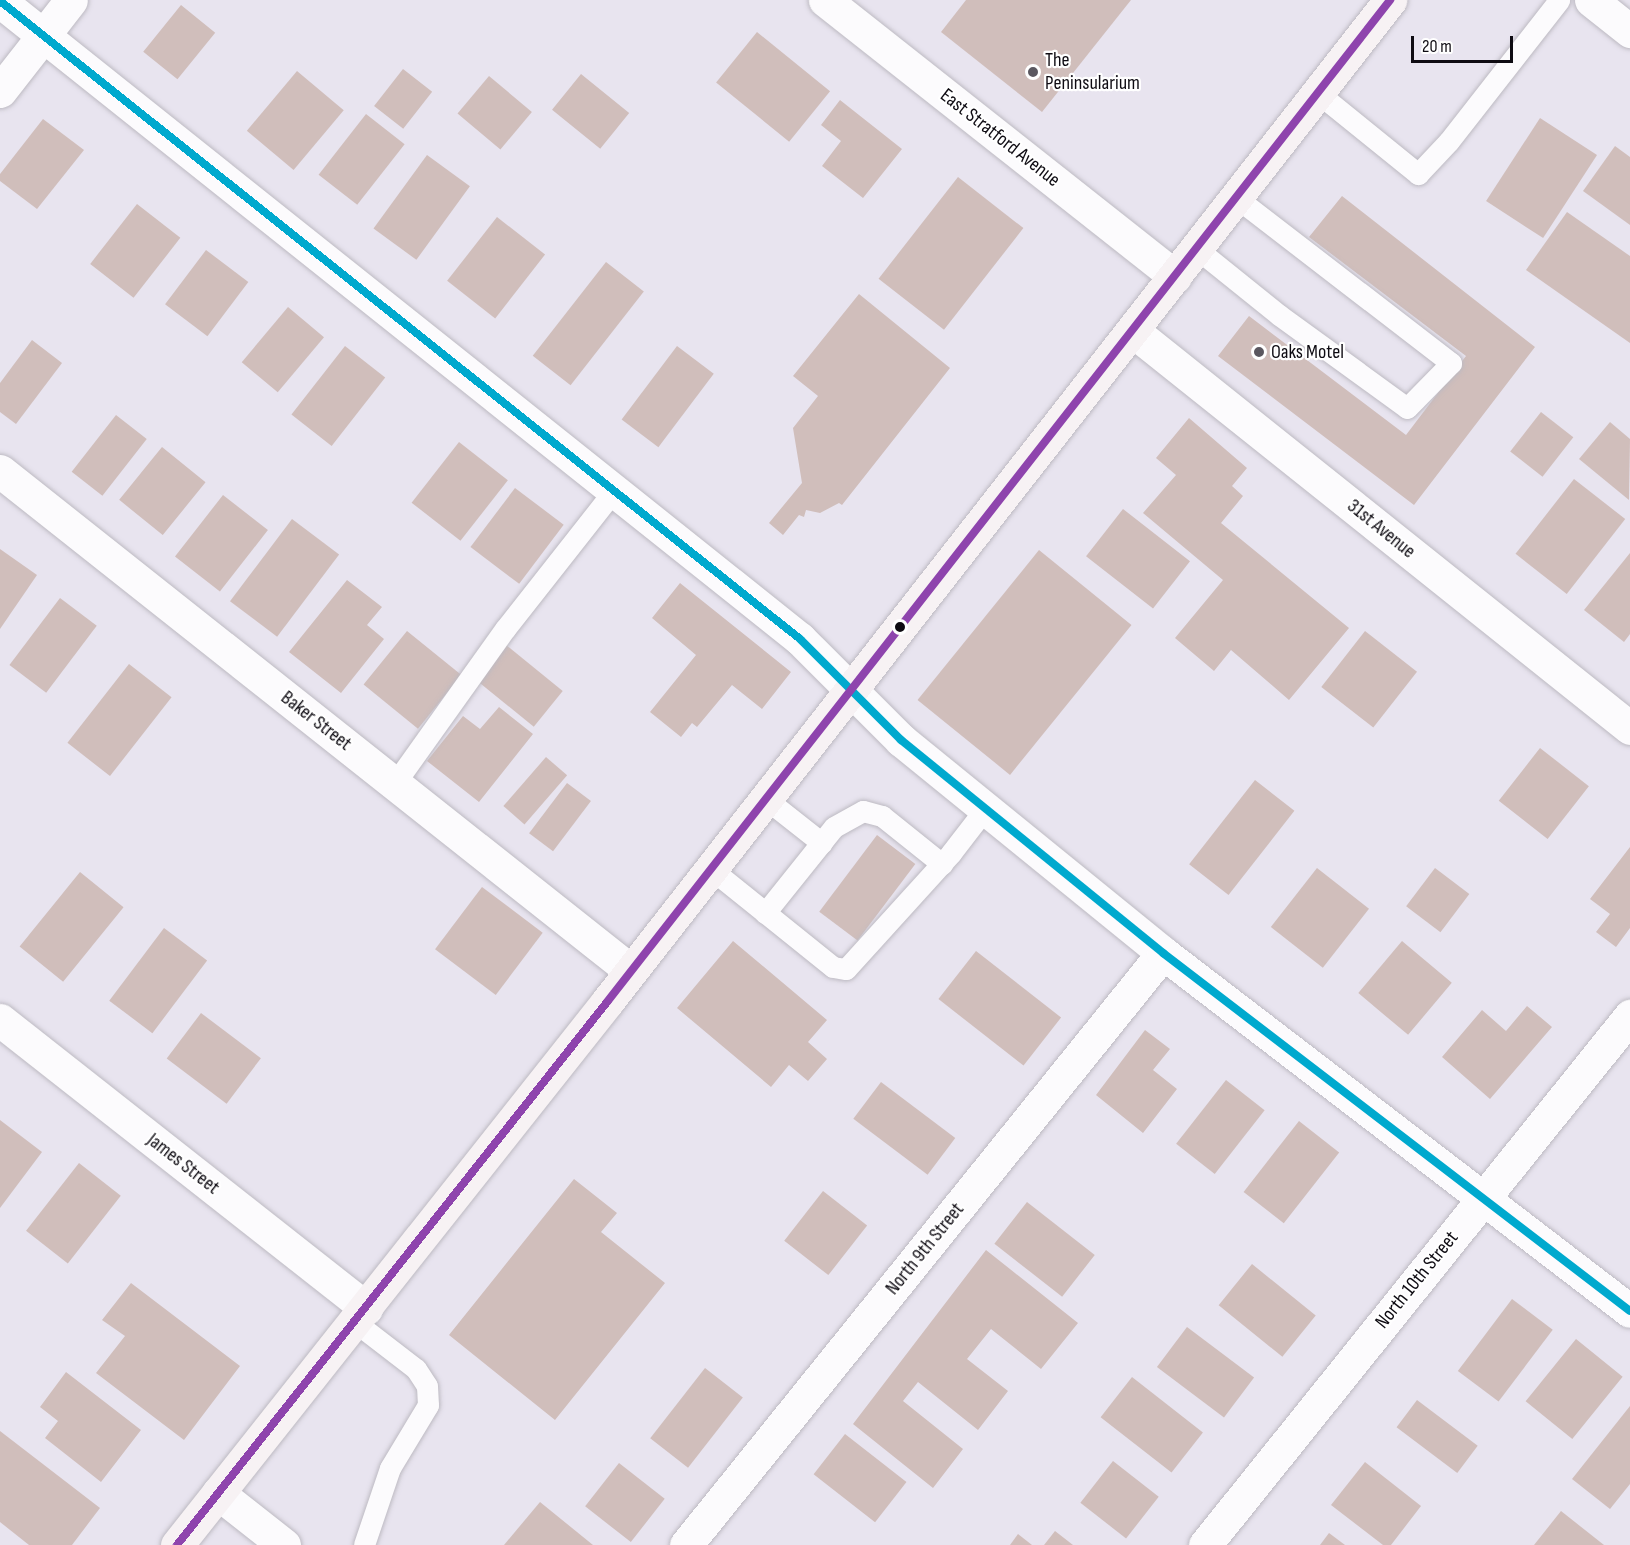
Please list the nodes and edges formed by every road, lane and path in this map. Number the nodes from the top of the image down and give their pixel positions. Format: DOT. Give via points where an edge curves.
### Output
graph roads {
  1 [pos="71,0"];
  2 [pos="825,0"];
  3 [pos="1390,0"];
  4 [pos="1559,0"];
  5 [pos="1591,0"];
  6 [pos="0,1"];
  7 [pos="1630,31"];
  8 [pos="45,34"];
  9 [pos="0,91"];
  10 [pos="1318,93"];
  11 [pos="1236,198"];
  12 [pos="1197,249"];
  13 [pos="1175,276"];
  14 [pos="1133,331"];
  15 [pos="0,471"];
  16 [pos="615,489"];
  17 [pos="850,692"];
  18 [pos="1630,728"];
  19 [pos="395,783"];
  20 [pos="766,799"];
  21 [pos="985,809"];
  22 [pos="822,843"];
  23 [pos="942,864"];
  24 [pos="711,869"];
  25 [pos="765,913"];
  26 [pos="1163,953"];
  27 [pos="631,971"];
  28 [pos="1630,1016"];
  29 [pos="0,1020"];
  30 [pos="1485,1196"];
  31 [pos="1630,1311"];
  32 [pos="360,1315"];
  33 [pos="218,1493"];
  34 [pos="177,1545"];
  35 [pos="284,1545"];
  36 [pos="364,1545"];
  37 [pos="686,1545"];
  38 [pos="1205,1545"];
  1 -- 8 [label="street"];
  2 -- 13 [label="street, East Stratford Avenue"];
  3 -- 10 [label="main road"];
  4 -- 10 [label="lane" via="1449,141 1418,174"];
  5 -- 7 [label="street"];
  6 -- 8 [label="street"];
  8 -- 9 [label="street"];
  8 -- 16 [label="street"];
  10 -- 11 [label="main road"];
  11 -- 12 [label="main road"];
  11 -- 12 [label="lane" via="1451,363 1407,408 1279,315"];
  12 -- 13 [label="main road"];
  13 -- 14 [label="main road"];
  14 -- 17 [label="main road"];
  14 -- 18 [label="street, 31st Avenue"];
  15 -- 19 [label="street, Baker Street"];
  16 -- 17 [label="street" via="800,639"];
  16 -- 19 [label="lane" via="505,629"];
  17 -- 20 [label="main road"];
  17 -- 21 [label="street"];
  19 -- 27 [label="street, Baker Street"];
  20 -- 22 [label="lane"];
  20 -- 24 [label="main road"];
  21 -- 23 [label="lane"];
  21 -- 26 [label="street"];
  22 -- 23 [label="lane" via="834,827 863,811 882,816"];
  22 -- 25 [label="lane"];
  23 -- 25 [label="lane" via="846,969 832,967"];
  24 -- 25 [label="lane"];
  24 -- 27 [label="main road"];
  26 -- 30 [label="street"];
  26 -- 37 [label="street, North 9th Street"];
  27 -- 32 [label="main road"];
  28 -- 30 [label="street, North 10th Street"];
  29 -- 32 [label="street, James Street"];
  30 -- 31 [label="street"];
  30 -- 38 [label="street, North 10th Street"];
  32 -- 33 [label="main road"];
  32 -- 36 [label="lane" via="416,1369 427,1386 428,1405 390,1468"];
  33 -- 34 [label="main road"];
  33 -- 35 [label="street"];
}
